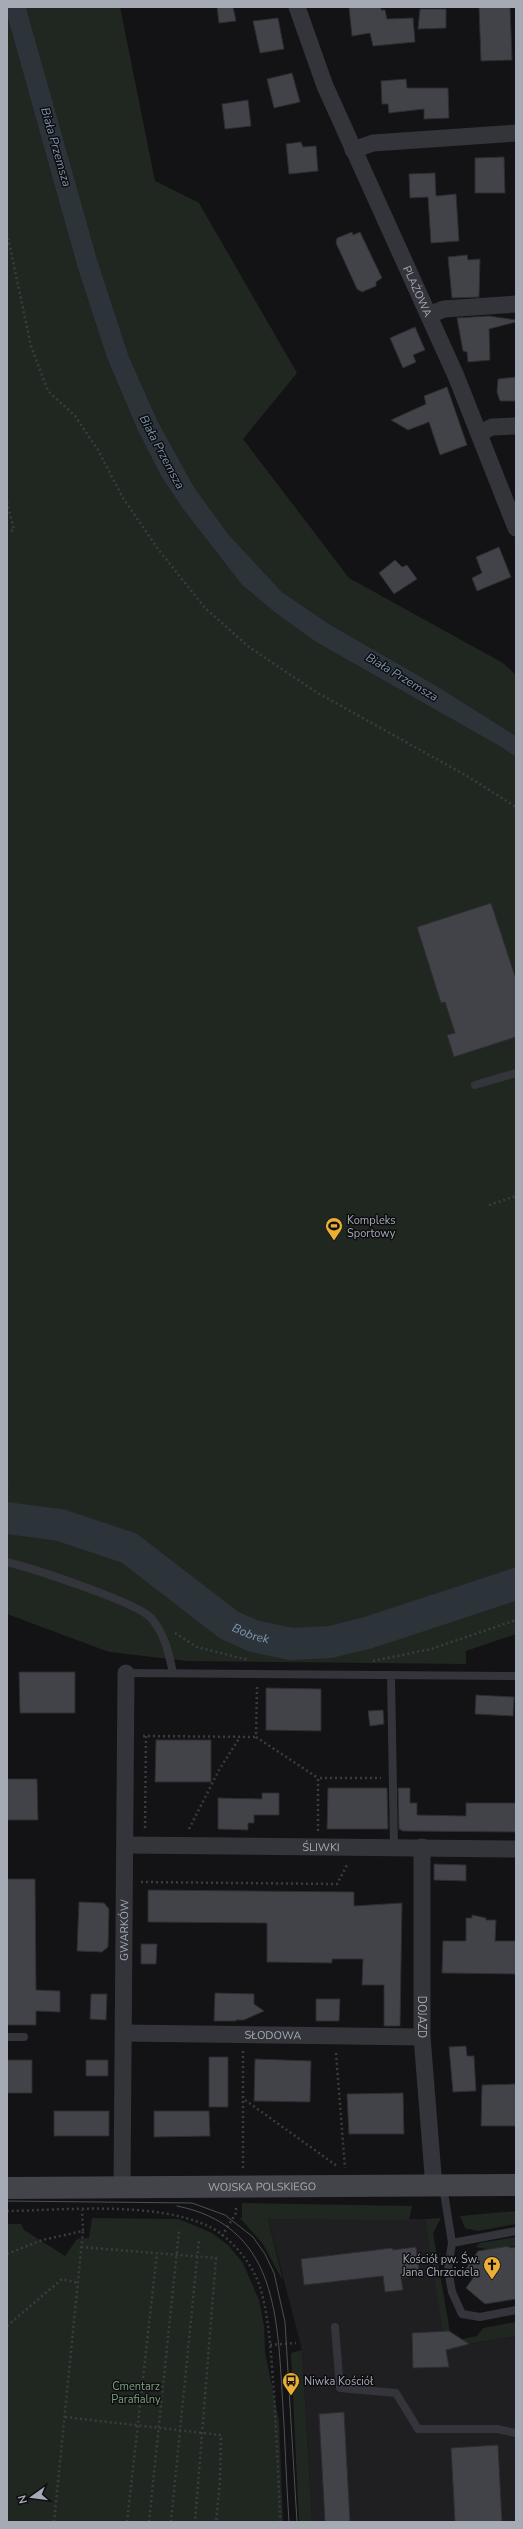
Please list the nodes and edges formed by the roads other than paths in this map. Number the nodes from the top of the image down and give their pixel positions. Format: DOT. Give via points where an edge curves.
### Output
graph roads {
  1 [pos="297,7"];
  2 [pos="516,133"];
  3 [pos="353,150"];
  4 [pos="516,304"];
  5 [pos="429,315"];
  6 [pos="516,426"];
  7 [pos="480,432"];
  8 [pos="516,528"];
  9 [pos="516,1074"];
  10 [pos="475,1085"];
  11 [pos="7,1562"];
  12 [pos="126,1673"];
  13 [pos="173,1673"];
  14 [pos="391,1675"];
  15 [pos="516,1676"];
  16 [pos="133,1846"];
  17 [pos="394,1847"];
  18 [pos="422,1847"];
  19 [pos="516,1849"];
  20 [pos="124,2033"];
  21 [pos="7,2036"];
  22 [pos="24,2037"];
  23 [pos="422,2037"];
  24 [pos="516,2185"];
  25 [pos="122,2187"];
  26 [pos="438,2187"];
  27 [pos="7,2188"];
  28 [pos="516,2231"];
  29 [pos="452,2243"];
  30 [pos="516,2310"];
  31 [pos="335,2327"];
  32 [pos="516,2433"];
  1 -- 3 [label="street, PLAŻOWA" via="316,64"];
  2 -- 3 [label="street" via="373,143"];
  3 -- 5 [label="street, PLAŻOWA"];
  4 -- 5 [label="street" via="444,309"];
  5 -- 7 [label="street, PLAŻOWA"];
  6 -- 7 [label="street" via="492,427"];
  7 -- 8 [label="street, PLAŻOWA"];
  9 -- 10 [label="lane"];
  11 -- 13 [label="lane" via="124,1603 152,1618 166,1643"];
  12 -- 13 [label="lane"];
  12 -- 16 [label="street, GWARKÓW" via="126,1736"];
  13 -- 14 [label="lane"];
  14 -- 15 [label="lane"];
  14 -- 17 [label="lane"];
  16 -- 17 [label="street, ŚLIWKI"];
  16 -- 20 [label="street, GWARKÓW"];
  17 -- 18 [label="street, ŚLIWKI"];
  18 -- 19 [label="street, ŚLIWKI"];
  18 -- 23 [label="street, DOJAZD"];
  20 -- 23 [label="street, SŁODOWA"];
  20 -- 25 [label="street, GWARKÓW"];
  21 -- 22 [label="lane"];
  23 -- 26 [label="street, DOJAZD"];
  24 -- 26 [label="main road, WOJSKA POLSKIEGO"];
  25 -- 26 [label="main road, WOJSKA POLSKIEGO"];
  25 -- 27 [label="main road, WOJSKA POLSKIEGO"];
  26 -- 29 [label="lane"];
  28 -- 29 [label="lane"];
  29 -- 30 [label="lane" via="452,2292 462,2314 480,2317"];
  31 -- 32 [label="lane" via="340,2388 396,2393 418,2429 497,2429"];
}
